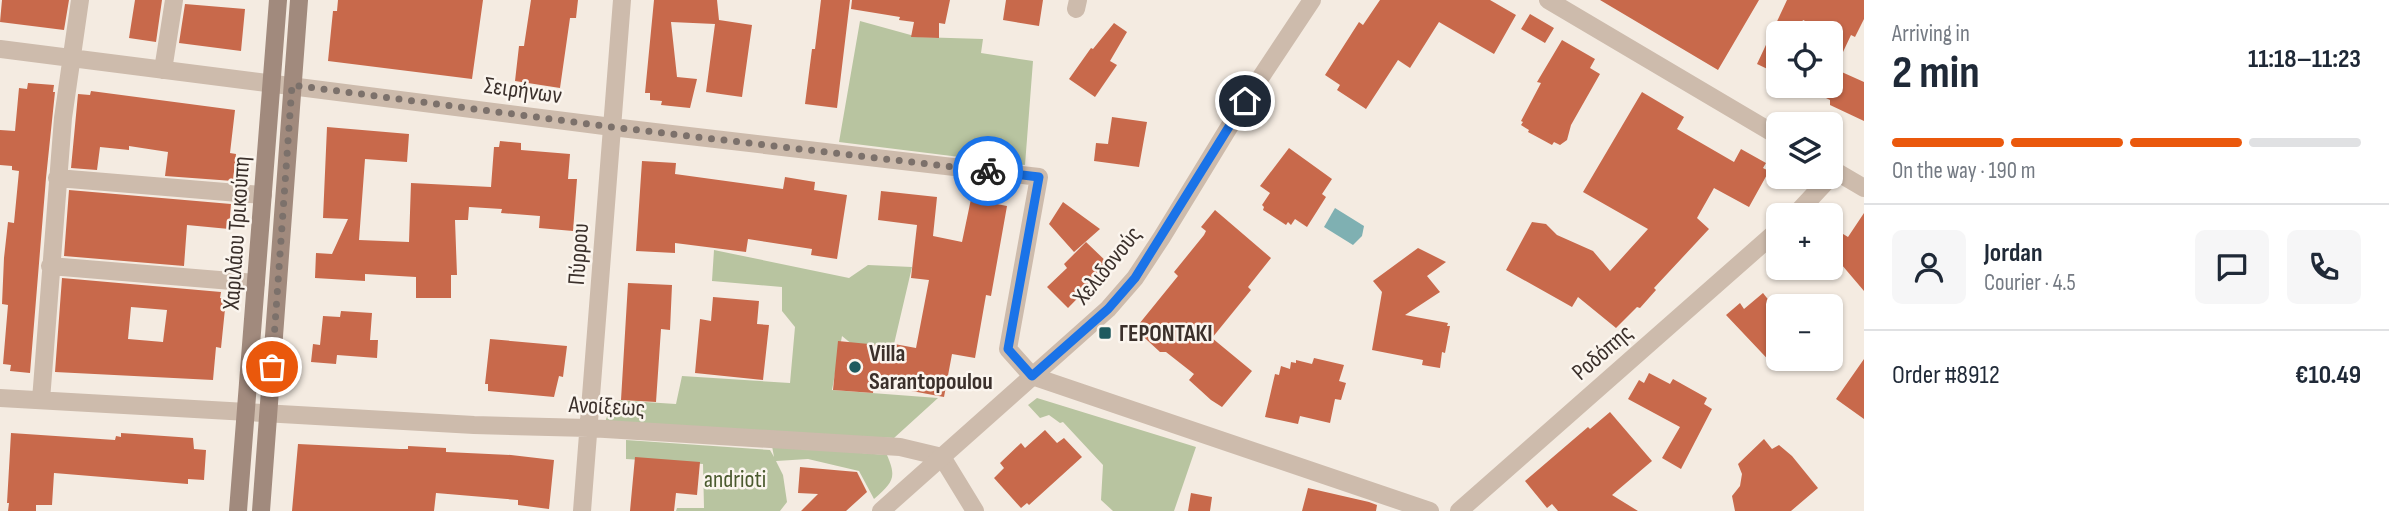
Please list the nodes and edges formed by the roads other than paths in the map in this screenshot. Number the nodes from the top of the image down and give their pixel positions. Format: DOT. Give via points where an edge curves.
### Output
graph roads {
  1 [pos="80,0"];
  2 [pos="174,0"];
  3 [pos="278,0"];
  4 [pos="299,0"];
  5 [pos="622,0"];
  6 [pos="1312,0"];
  7 [pos="1548,0"];
  8 [pos="0,49"];
  9 [pos="71,58"];
  10 [pos="163,70"];
  11 [pos="272,82"];
  12 [pos="292,85"];
  13 [pos="612,127"];
  14 [pos="1766,129"];
  15 [pos="1843,175"];
  16 [pos="57,178"];
  17 [pos="1864,188"];
  18 [pos="1816,189"];
  19 [pos="263,195"];
  20 [pos="1805,203"];
  21 [pos="1766,241"];
  22 [pos="50,266"];
  23 [pos="256,283"];
  24 [pos="1032,376"];
  25 [pos="0,398"];
  26 [pos="41,400"];
  27 [pos="246,412"];
  28 [pos="268,414"];
  29 [pos="589,428"];
  30 [pos="942,457"];
  31 [pos="238,511"];
  32 [pos="261,511"];
  33 [pos="582,511"];
  34 [pos="881,511"];
  35 [pos="975,511"];
  36 [pos="1430,511"];
  37 [pos="1459,511"];
  1 -- 9 [label="street"];
  2 -- 10 [label="street"];
  3 -- 11 [label="main road, Χαριλάου Τρικούπη"];
  4 -- 12 [label="main road, Χαριλάου Τρικούπη"];
  5 -- 13 [label="street, Πύρρου"];
  6 -- 24 [label="street, Χελιδονούς" via="1135,278 1108,309"];
  7 -- 14 [label="street"];
  8 -- 9 [label="street, Σειρήνων"];
  9 -- 10 [label="street, Σειρήνων"];
  9 -- 16 [label="street"];
  10 -- 11 [label="street, Σειρήνων"];
  11 -- 12 [label="street, Σειρήνων"];
  11 -- 19 [label="main road, Χαριλάου Τρικούπη"];
  12 -- 13 [label="street, Σειρήνων"];
  12 -- 28 [label="main road, Χαριλάου Τρικούπη"];
  13 -- 24 [label="street, Σειρήνων" via="1039,177 1008,349"];
  13 -- 29 [label="street, Πύρρου"];
  15 -- 17 [label="street"];
  16 -- 19 [label="street"];
  16 -- 22 [label="street"];
  18 -- 20 [label="street"];
  19 -- 23 [label="main road, Χαριλάου Τρικούπη"];
  21 -- 37 [label="street, Ροδόπης"];
  22 -- 23 [label="street"];
  22 -- 26 [label="street"];
  23 -- 27 [label="main road, Χαριλάου Τρικούπη"];
  24 -- 30 [label="street, Χελιδονούς"];
  24 -- 36 [label="street"];
  25 -- 26 [label="street, Ανοίξεως"];
  26 -- 27 [label="street, Ανοίξεως"];
  27 -- 28 [label="street, Ανοίξεως"];
  27 -- 31 [label="main road, Χαριλάου Τρικούπη"];
  28 -- 29 [label="street, Ανοίξεως"];
  28 -- 32 [label="main road, Χαριλάου Τρικούπη"];
  29 -- 30 [label="street, Ανοίξεως" via="900,447"];
  29 -- 33 [label="street, Πύρρου"];
  30 -- 34 [label="street, Χελιδονούς"];
  30 -- 35 [label="street"];
}
